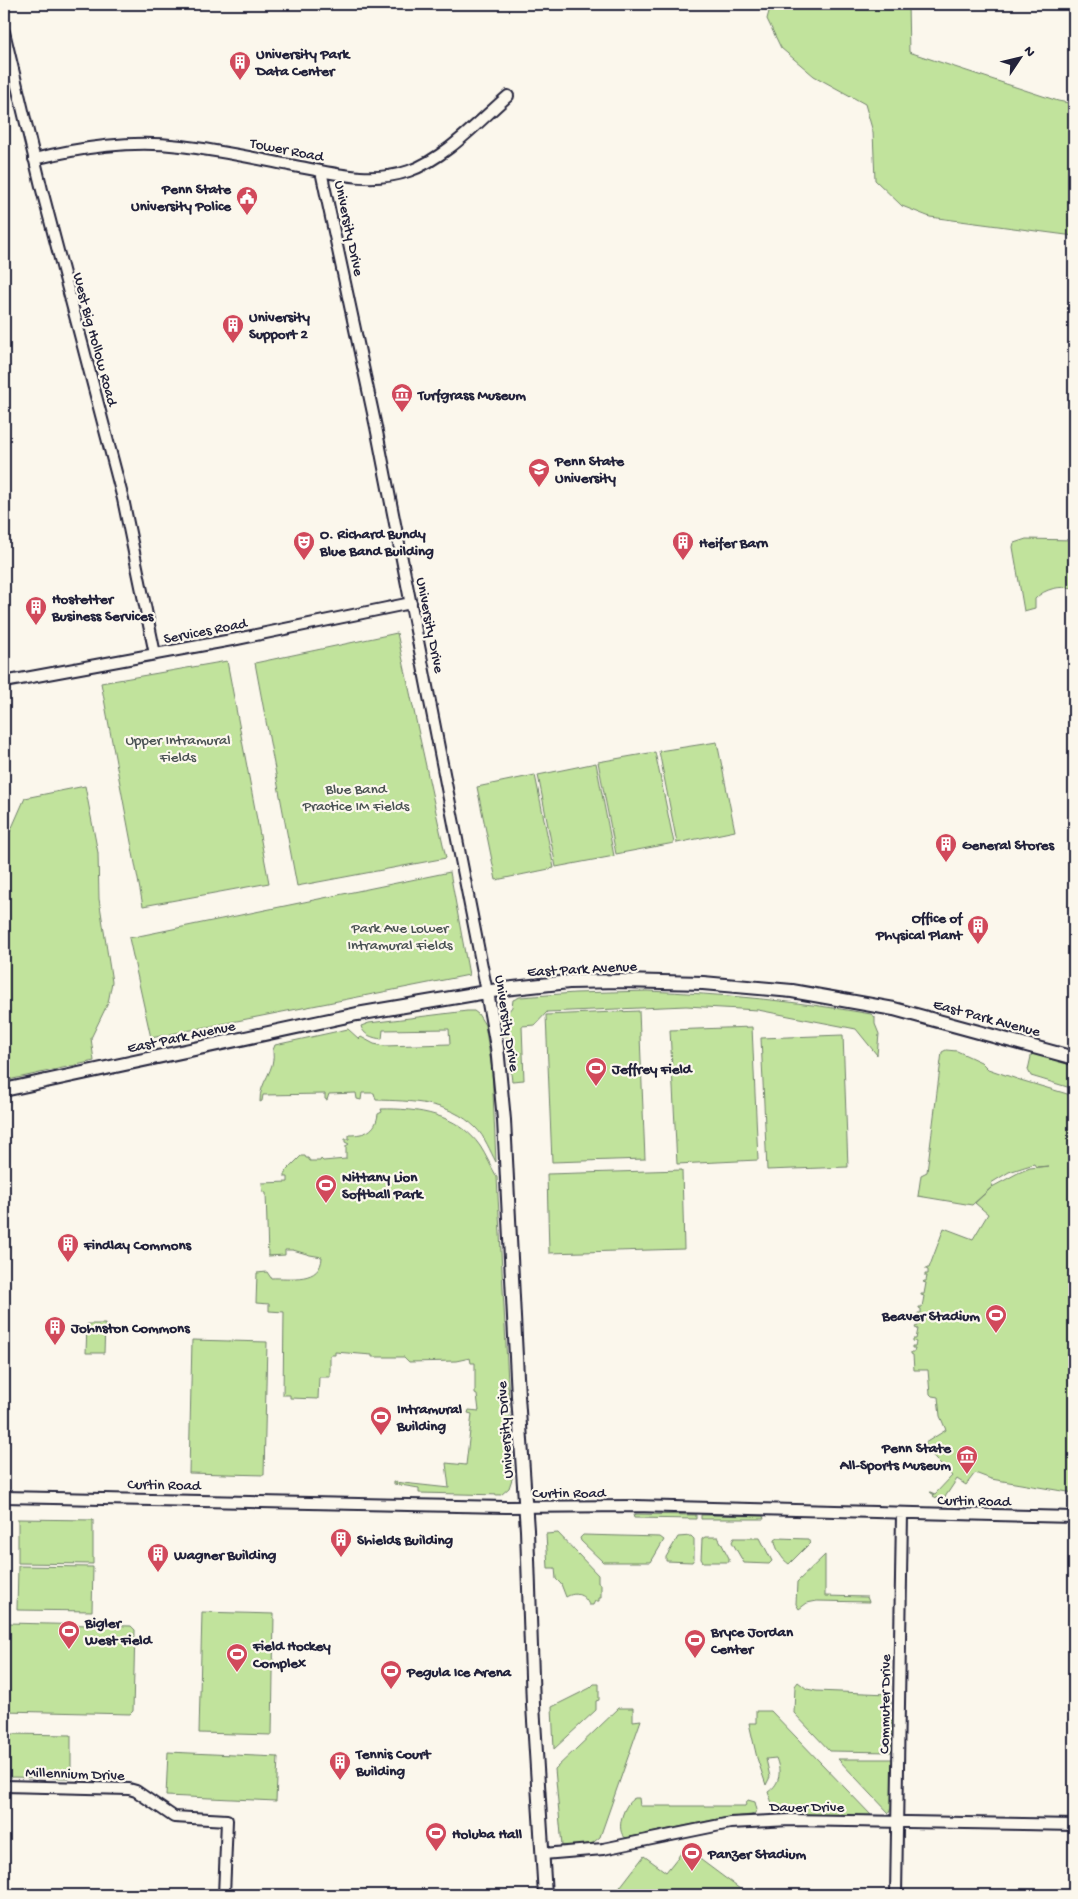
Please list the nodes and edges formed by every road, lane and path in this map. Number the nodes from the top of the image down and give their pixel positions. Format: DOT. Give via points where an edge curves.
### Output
graph roads {
  1 [pos="4,32"];
  2 [pos="508,96"];
  3 [pos="34,159"];
  4 [pos="321,171"];
  5 [pos="411,603"];
  6 [pos="155,654"];
  7 [pos="4,682"];
  8 [pos="487,992"];
  9 [pos="1074,1058"];
  10 [pos="4,1090"];
  11 [pos="4,1497"];
  12 [pos="526,1506"];
  13 [pos="902,1514"];
  14 [pos="1074,1517"];
  15 [pos="4,1786"];
  16 [pos="897,1822"];
  17 [pos="1074,1825"];
  18 [pos="543,1854"];
  19 [pos="224,1895"];
  20 [pos="545,1895"];
  21 [pos="896,1895"];
  1 -- 3 [label="street, West Big Hollow Road"];
  2 -- 4 [label="street, Tower Road" via="448,149 410,171 373,178"];
  3 -- 4 [label="street, Tower Road" via="94,147 159,144"];
  3 -- 6 [label="street, West Big Hollow Road" via="123,499"];
  4 -- 5 [label="street, University Drive"];
  5 -- 6 [label="street, Services Road"];
  5 -- 8 [label="street, University Drive"];
  6 -- 7 [label="street, Services Road"];
  8 -- 9 [label="main road, East Park Avenue" via="552,984 621,981 703,983 792,991 894,1009"];
  8 -- 10 [label="main road, East Park Avenue" via="357,1014"];
  8 -- 12 [label="main road, University Drive" via="497,1047 504,1120"];
  11 -- 12 [label="street, Curtin Road"];
  12 -- 13 [label="street, Curtin Road"];
  12 -- 18 [label="main road, University Drive" via="533,1705"];
  13 -- 14 [label="street, Curtin Road"];
  13 -- 16 [label="street, Commuter Drive"];
  15 -- 19 [label="street, Millennium Drive" via="129,1789 174,1817 227,1820"];
  16 -- 17 [label="street, Dauer Drive"];
  16 -- 18 [label="street, Dauer Drive" via="750,1821 708,1826 603,1849"];
  16 -- 21 [label="street, Commuter Drive"];
  18 -- 20 [label="main road, University Drive"];
}
